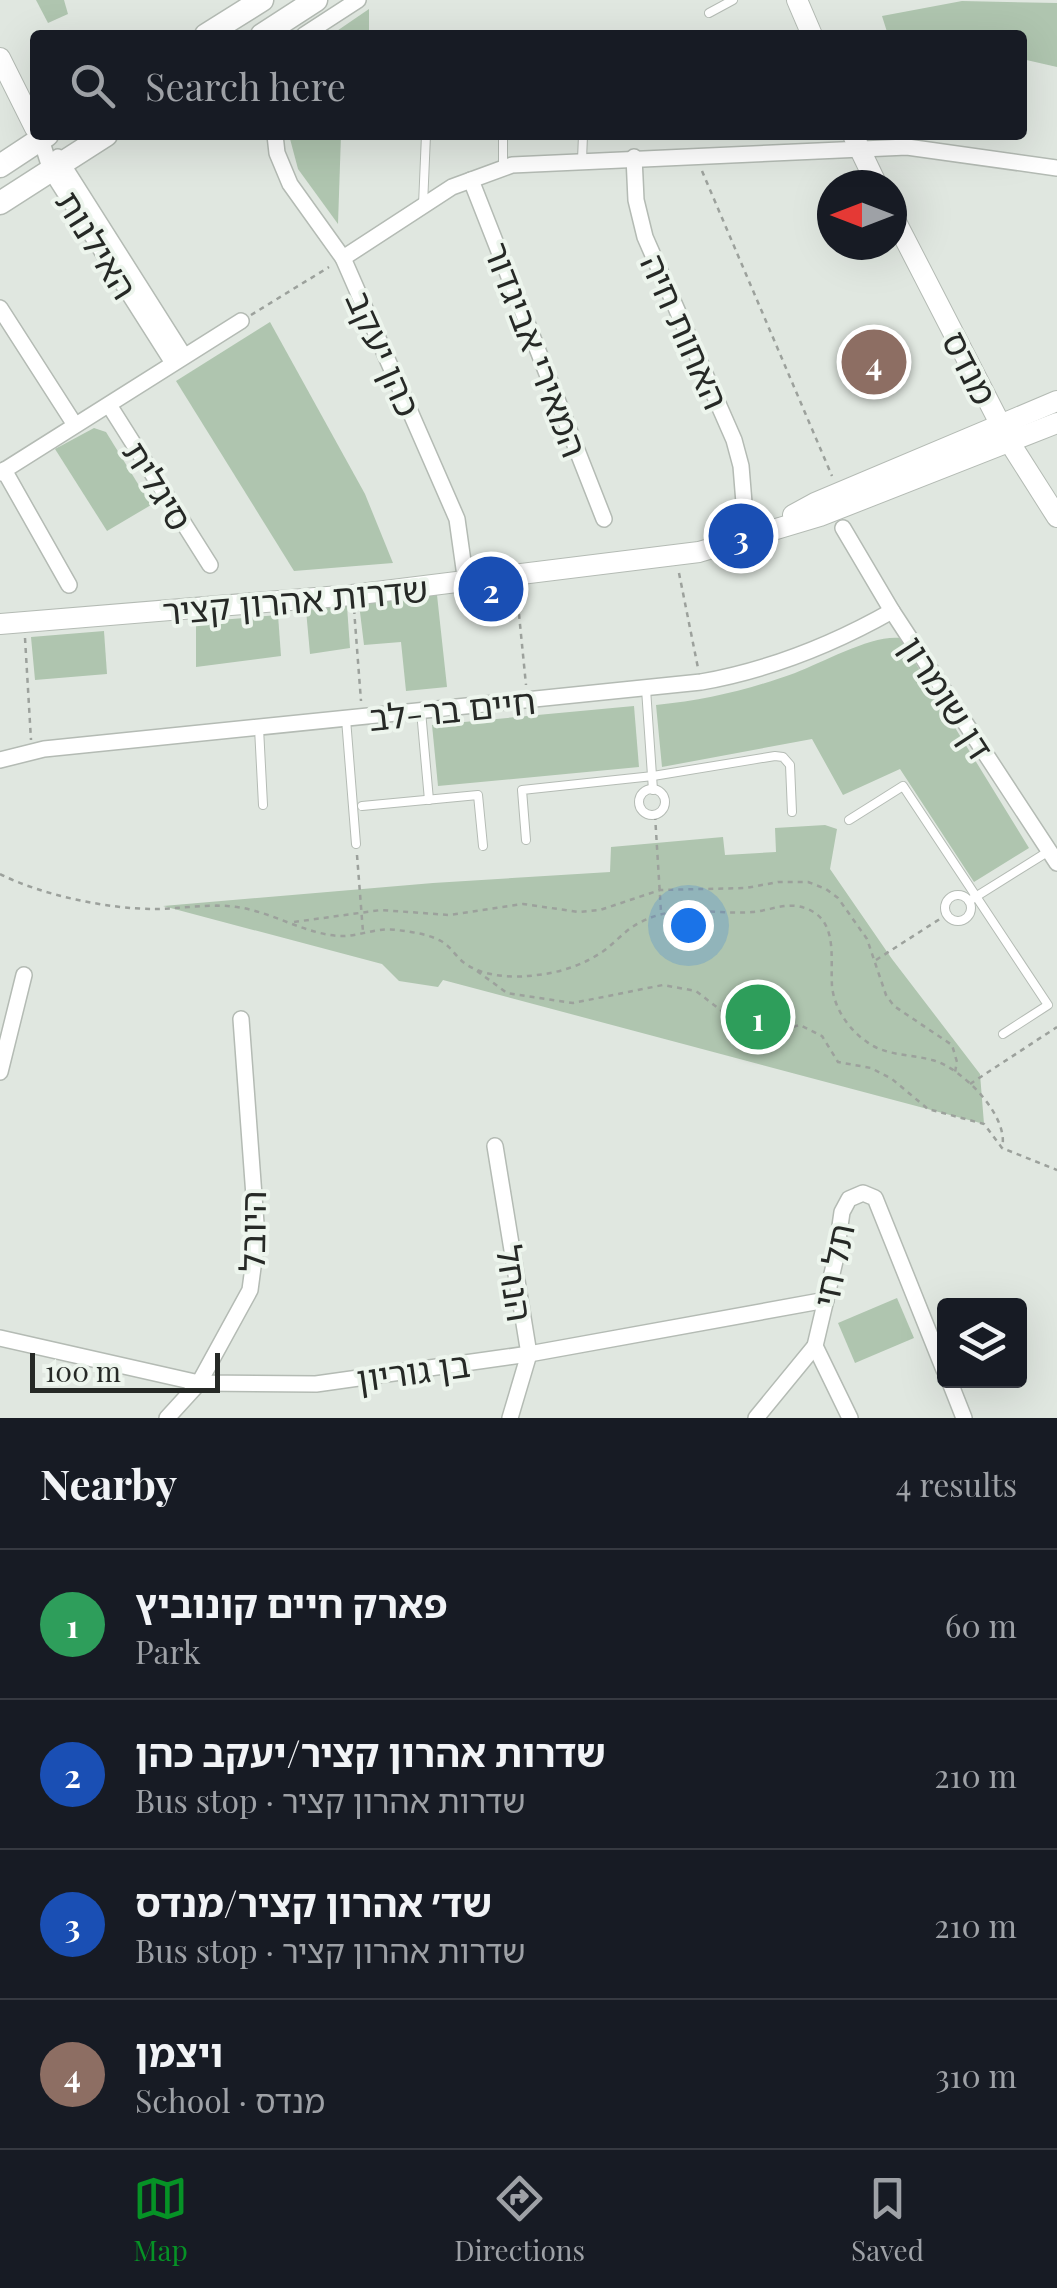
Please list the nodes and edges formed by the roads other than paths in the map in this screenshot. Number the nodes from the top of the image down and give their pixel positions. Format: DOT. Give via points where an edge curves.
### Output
graph roads {
  1 [pos="262,0"];
  2 [pos="316,0"];
  3 [pos="358,0"];
  4 [pos="733,0"];
  5 [pos="797,0"];
  6 [pos="709,13"];
  7 [pos="214,30"];
  8 [pos="270,30"];
  9 [pos="312,30"];
  10 [pos="810,30"];
  11 [pos="0,58"];
  12 [pos="30,115"];
  13 [pos="32,140"];
  14 [pos="43,140"];
  15 [pos="98,140"];
  16 [pos="276,140"];
  17 [pos="426,140"];
  18 [pos="503,140"];
  19 [pos="583,140"];
  20 [pos="855,141"];
  21 [pos="634,157"];
  22 [pos="582,161"];
  23 [pos="0,166"];
  24 [pos="58,167"];
  25 [pos="503,168"];
  26 [pos="1057,168"];
  27 [pos="870,170"];
  28 [pos="471,180"];
  29 [pos="0,203"];
  30 [pos="423,206"];
  31 [pos="907,243"];
  32 [pos="343,258"];
  33 [pos="0,308"];
  34 [pos="241,321"];
  35 [pos="178,360"];
  36 [pos="1057,401"];
  37 [pos="109,405"];
  38 [pos="1057,423"];
  39 [pos="75,426"];
  40 [pos="1006,434"];
  41 [pos="2,471"];
  42 [pos="744,503"];
  43 [pos="604,518"];
  44 [pos="1057,518"];
  45 [pos="843,528"];
  46 [pos="765,531"];
  47 [pos="210,565"];
  48 [pos="466,583"];
  49 [pos="69,585"];
  50 [pos="892,611"];
  51 [pos="0,624"];
  52 [pos="646,689"];
  53 [pos="421,712"];
  54 [pos="354,718"];
  55 [pos="259,728"];
  56 [pos="0,760"];
  57 [pos="652,776"];
  58 [pos="654,790"];
  59 [pos="429,800"];
  60 [pos="263,806"];
  61 [pos="362,806"];
  62 [pos="792,812"];
  63 [pos="848,820"];
  64 [pos="526,840"];
  65 [pos="356,844"];
  66 [pos="482,846"];
  67 [pos="1053,857"];
  68 [pos="973,899"];
  69 [pos="24,974"];
  70 [pos="241,1019"];
  71 [pos="1003,1034"];
  72 [pos="0,1072"];
  73 [pos="495,1146"];
  74 [pos="826,1300"];
  75 [pos="0,1338"];
  76 [pos="815,1346"];
  77 [pos="937,1353"];
  78 [pos="529,1354"];
  79 [pos="199,1383"];
  80 [pos="951,1388"];
  81 [pos="167,1418"];
  82 [pos="510,1418"];
  83 [pos="756,1418"];
  84 [pos="850,1418"];
  85 [pos="964,1418"];
  1 -- 7 [label="main road"];
  2 -- 8 [label="main road"];
  3 -- 9 [label="street"];
  4 -- 6 [label="lane"];
  5 -- 10 [label="street"];
  11 -- 12 [label="street"];
  13 -- 23 [label="main road"];
  14 -- 24 [label="street, האילנות"];
  15 -- 24 [label="main road"];
  16 -- 32 [label="street, כהן יעקב" via="290,184"];
  17 -- 30 [label="lane"];
  18 -- 25 [label="lane"];
  19 -- 22 [label="lane"];
  20 -- 21 [label="street"];
  20 -- 26 [label="street"];
  20 -- 27 [label="street"];
  21 -- 22 [label="street"];
  21 -- 42 [label="street, האחות חיה" via="639,221 734,440"];
  22 -- 25 [label="street"];
  24 -- 29 [label="main road"];
  24 -- 35 [label="street, האילנות"];
  25 -- 28 [label="street"];
  28 -- 30 [label="street"];
  28 -- 43 [label="street, המאירי אביגדור"];
  30 -- 32 [label="street"];
  31 -- 40 [label="street, מנדס"];
  32 -- 48 [label="street, כהן יעקב" via="458,519"];
  33 -- 39 [label="street"];
  34 -- 35 [label="street"];
  35 -- 37 [label="street"];
  36 -- 40 [label="street, שדרות אהרון קציר"];
  37 -- 39 [label="street"];
  37 -- 47 [label="street, סיגלית"];
  38 -- 40 [label="street, שדרות אהרון קציר"];
  39 -- 41 [label="street"];
  40 -- 44 [label="street, מנדס"];
  40 -- 46 [label="street, שדרות אהרון קציר" via="820,516"];
  40 -- 46 [label="street, שדרות אהרון קציר" via="839,493"];
  41 -- 49 [label="street"];
  45 -- 50 [label="street, דן שומרון"];
  46 -- 48 [label="street, שדרות אהרון קציר" via="676,556"];
  48 -- 51 [label="street, שדרות אהרון קציר"];
  50 -- 52 [label="street, חיים בר-לב" via="819,648 750,671"];
  50 -- 67 [label="street, דן שומרון"];
  52 -- 53 [label="street, חיים בר-לב"];
  52 -- 57 [label="lane"];
  53 -- 54 [label="street, חיים בר-לב"];
  53 -- 59 [label="lane"];
  54 -- 55 [label="street, חיים בר-לב"];
  54 -- 65 [label="lane"];
  55 -- 56 [label="street, חיים בר-לב" via="32,751"];
  55 -- 60 [label="lane"];
  57 -- 58 [label="lane"];
  57 -- 62 [label="lane" via="783,757 790,766"];
  57 -- 64 [label="lane" via="522,790"];
  58 -- 58 [label="lane" via="665,800 655,815 644,812 640,801"];
  59 -- 61 [label="lane"];
  59 -- 66 [label="lane" via="478,795"];
  63 -- 68 [label="lane" via="903,786"];
  67 -- 68 [label="lane"];
  68 -- 68 [label="lane" via="964,919 946,915 951,897"];
  68 -- 71 [label="lane" via="1048,1004"];
  69 -- 72 [label="street"];
  70 -- 79 [label="street, היובל" via="257,1237 250,1290"];
  73 -- 78 [label="street, הנחל"];
  74 -- 76 [label="street, תל חי"];
  74 -- 77 [label="street, תל חי" via="842,1212 863,1193 875,1198"];
  74 -- 78 [label="street, בן גוריון"];
  75 -- 79 [label="street, בן גוריון"];
  76 -- 83 [label="street"];
  76 -- 84 [label="street, תל חי"];
  78 -- 79 [label="street, בן גוריון" via="316,1384"];
  78 -- 82 [label="street, הנחל"];
  79 -- 81 [label="street, היובל"];
  80 -- 85 [label="street"];
}
